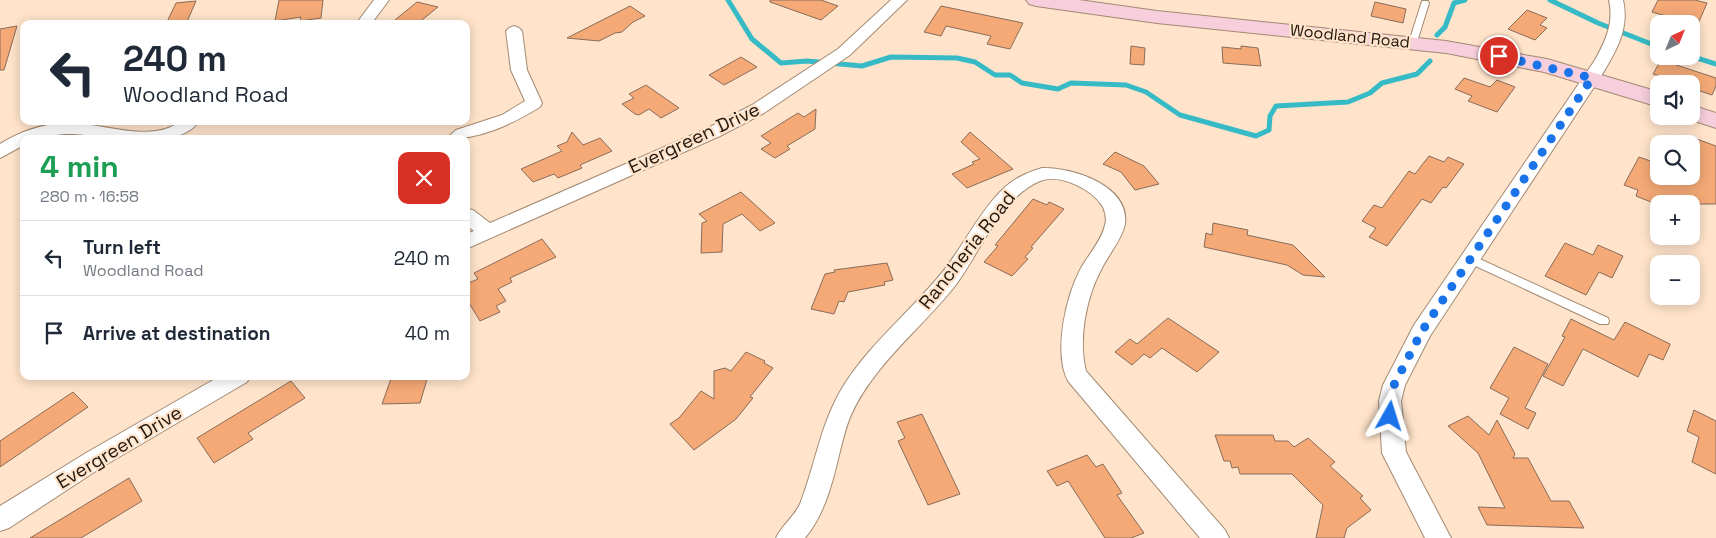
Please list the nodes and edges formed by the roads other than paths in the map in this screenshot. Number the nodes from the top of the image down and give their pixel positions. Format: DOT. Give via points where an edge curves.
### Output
graph roads {
  1 [pos="382,0"];
  2 [pos="900,0"];
  3 [pos="1036,0"];
  4 [pos="1616,0"];
  5 [pos="1425,3"];
  6 [pos="366,20"];
  7 [pos="514,31"];
  8 [pos="1413,42"];
  9 [pos="1592,78"];
  10 [pos="1650,97"];
  11 [pos="1700,115"];
  12 [pos="1716,121"];
  13 [pos="187,125"];
  14 [pos="33,135"];
  15 [pos="124,135"];
  16 [pos="160,135"];
  17 [pos="461,135"];
  18 [pos="20,140"];
  19 [pos="0,152"];
  20 [pos="470,218"];
  21 [pos="487,231"];
  22 [pos="470,240"];
  23 [pos="1471,259"];
  24 [pos="1604,321"];
  25 [pos="232,380"];
  26 [pos="0,520"];
  27 [pos="789,538"];
  28 [pos="1216,538"];
  29 [pos="1438,538"];
  1 -- 6 [label="street"];
  2 -- 21 [label="street, Evergreen Drive" via="835,58 758,109 714,132"];
  3 -- 8 [label="street, Woodland Road" via="1157,17"];
  4 -- 9 [label="street" via="1619,12 1616,31"];
  5 -- 8 [label="lane"];
  7 -- 17 [label="street" via="519,70 534,103 508,119"];
  8 -- 9 [label="street, Woodland Road" via="1507,58"];
  9 -- 10 [label="street, Woodland Road"];
  9 -- 23 [label="street"];
  11 -- 12 [label="street"];
  13 -- 16 [label="street"];
  14 -- 15 [label="street" via="65,128"];
  18 -- 19 [label="street"];
  20 -- 21 [label="street"];
  21 -- 22 [label="street, Evergreen Drive"];
  23 -- 24 [label="lane"];
  23 -- 29 [label="street" via="1422,331 1394,385 1390,401 1394,453"];
  25 -- 26 [label="street, Evergreen Drive" via="94,460"];
  27 -- 28 [label="street, Rancheria Road" via="806,518 840,414 862,376 948,279 1011,191 1034,176 1045,174 1072,178 1094,187 1105,195 1115,215 1114,226 1079,298 1072,364 1076,375"];
}
